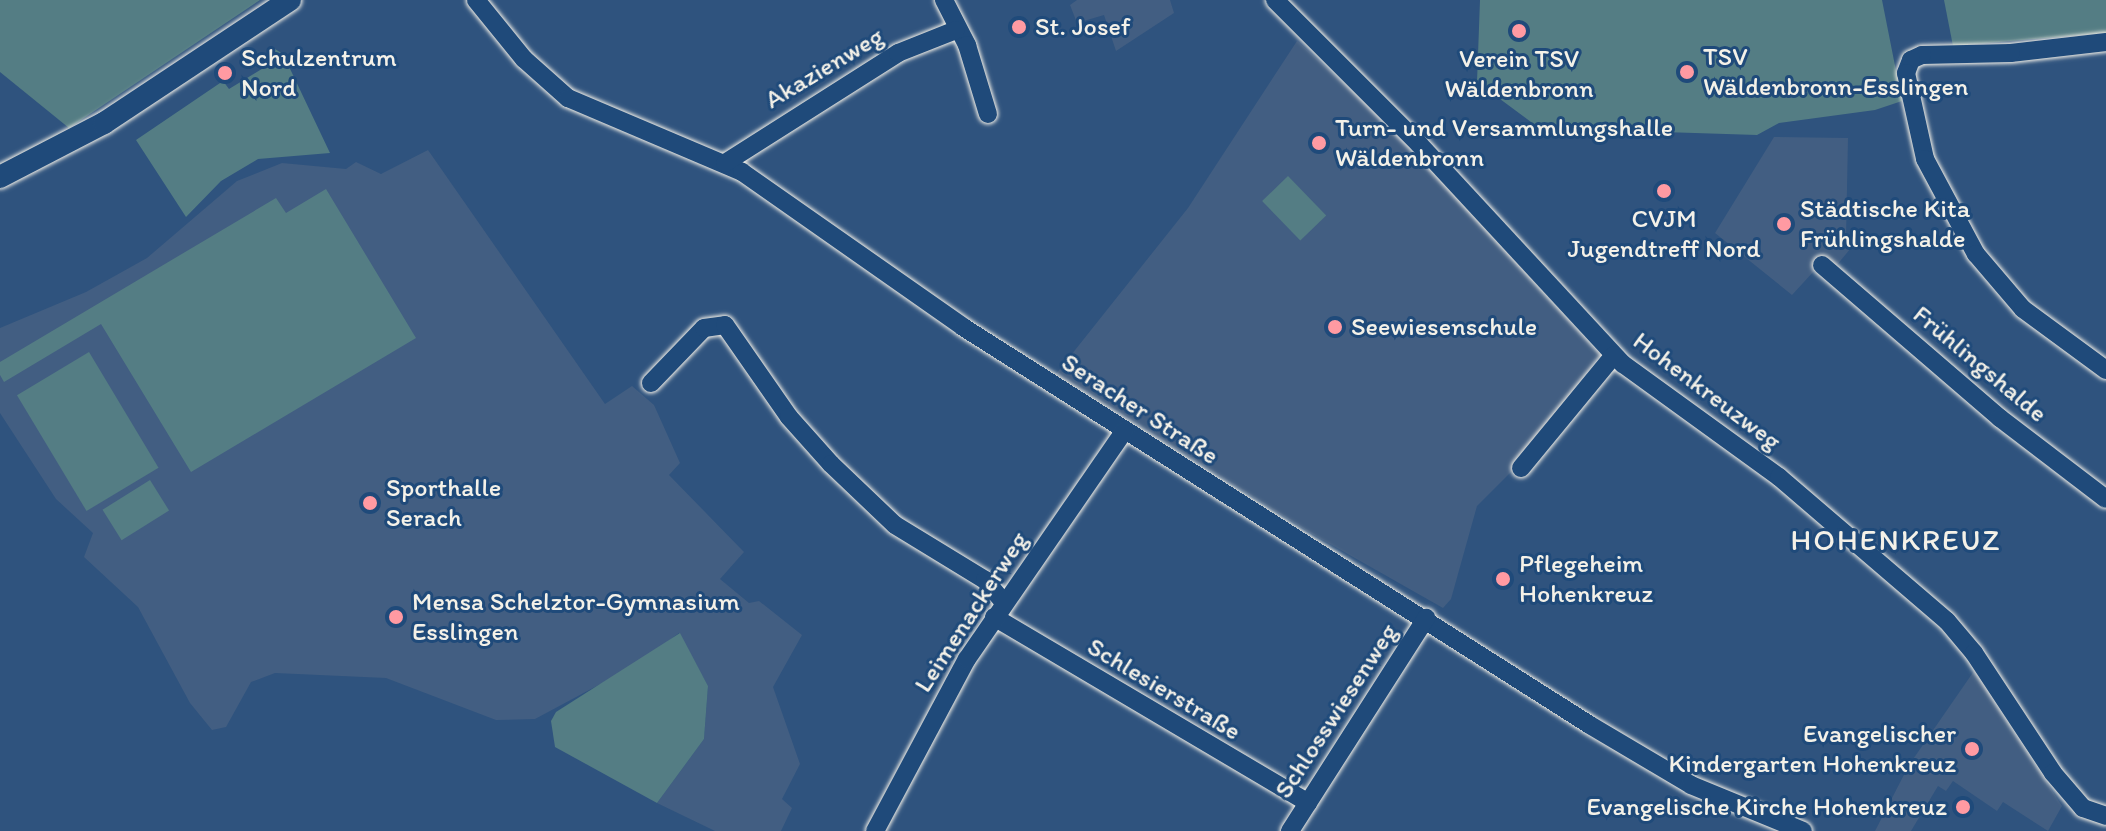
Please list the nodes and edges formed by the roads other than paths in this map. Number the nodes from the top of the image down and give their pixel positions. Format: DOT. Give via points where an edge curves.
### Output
graph roads {
  1 [pos="290,0"];
  2 [pos="476,0"];
  3 [pos="944,0"];
  4 [pos="1275,0"];
  5 [pos="956,30"];
  6 [pos="2106,42"];
  7 [pos="988,114"];
  8 [pos="725,163"];
  9 [pos="0,177"];
  10 [pos="1822,265"];
  11 [pos="1614,355"];
  12 [pos="2106,370"];
  13 [pos="651,383"];
  14 [pos="1125,430"];
  15 [pos="1521,468"];
  16 [pos="2106,499"];
  17 [pos="999,610"];
  18 [pos="1426,618"];
  19 [pos="1308,803"];
  20 [pos="2106,816"];
  21 [pos="875,831"];
  22 [pos="1290,831"];
  23 [pos="1803,831"];
  1 -- 9 [label="street" via="81,137"];
  2 -- 8 [label="street, Seracher Straße" via="524,59 568,98"];
  3 -- 5 [label="street"];
  4 -- 11 [label="street, Hohenkreuzweg" via="1419,144"];
  5 -- 7 [label="street" via="967,45"];
  5 -- 8 [label="street, Akazienweg" via="898,53"];
  6 -- 12 [label="street" via="1997,54 1925,54 1908,64 1920,146 1961,233 2023,309"];
  8 -- 14 [label="street, Seracher Straße" via="942,313"];
  10 -- 16 [label="street, Frühlingshalde" via="2000,418"];
  11 -- 15 [label="street"];
  11 -- 20 [label="street, Hohenkreuzweg" via="1788,485 1937,611 1974,653 2053,773 2083,808"];
  13 -- 17 [label="street, Schlesierstraße" via="704,328 715,323 730,329 802,432 886,517 985,580"];
  14 -- 17 [label="street, Leimenackerweg"];
  14 -- 18 [label="street, Seracher Straße"];
  17 -- 19 [label="street, Schlesierstraße"];
  17 -- 21 [label="street, Leimenackerweg"];
  18 -- 19 [label="street, Schlosswiesenweg"];
  18 -- 23 [label="street, Seracher Straße" via="1678,778"];
  19 -- 22 [label="street, Schlosswiesenweg"];
}
